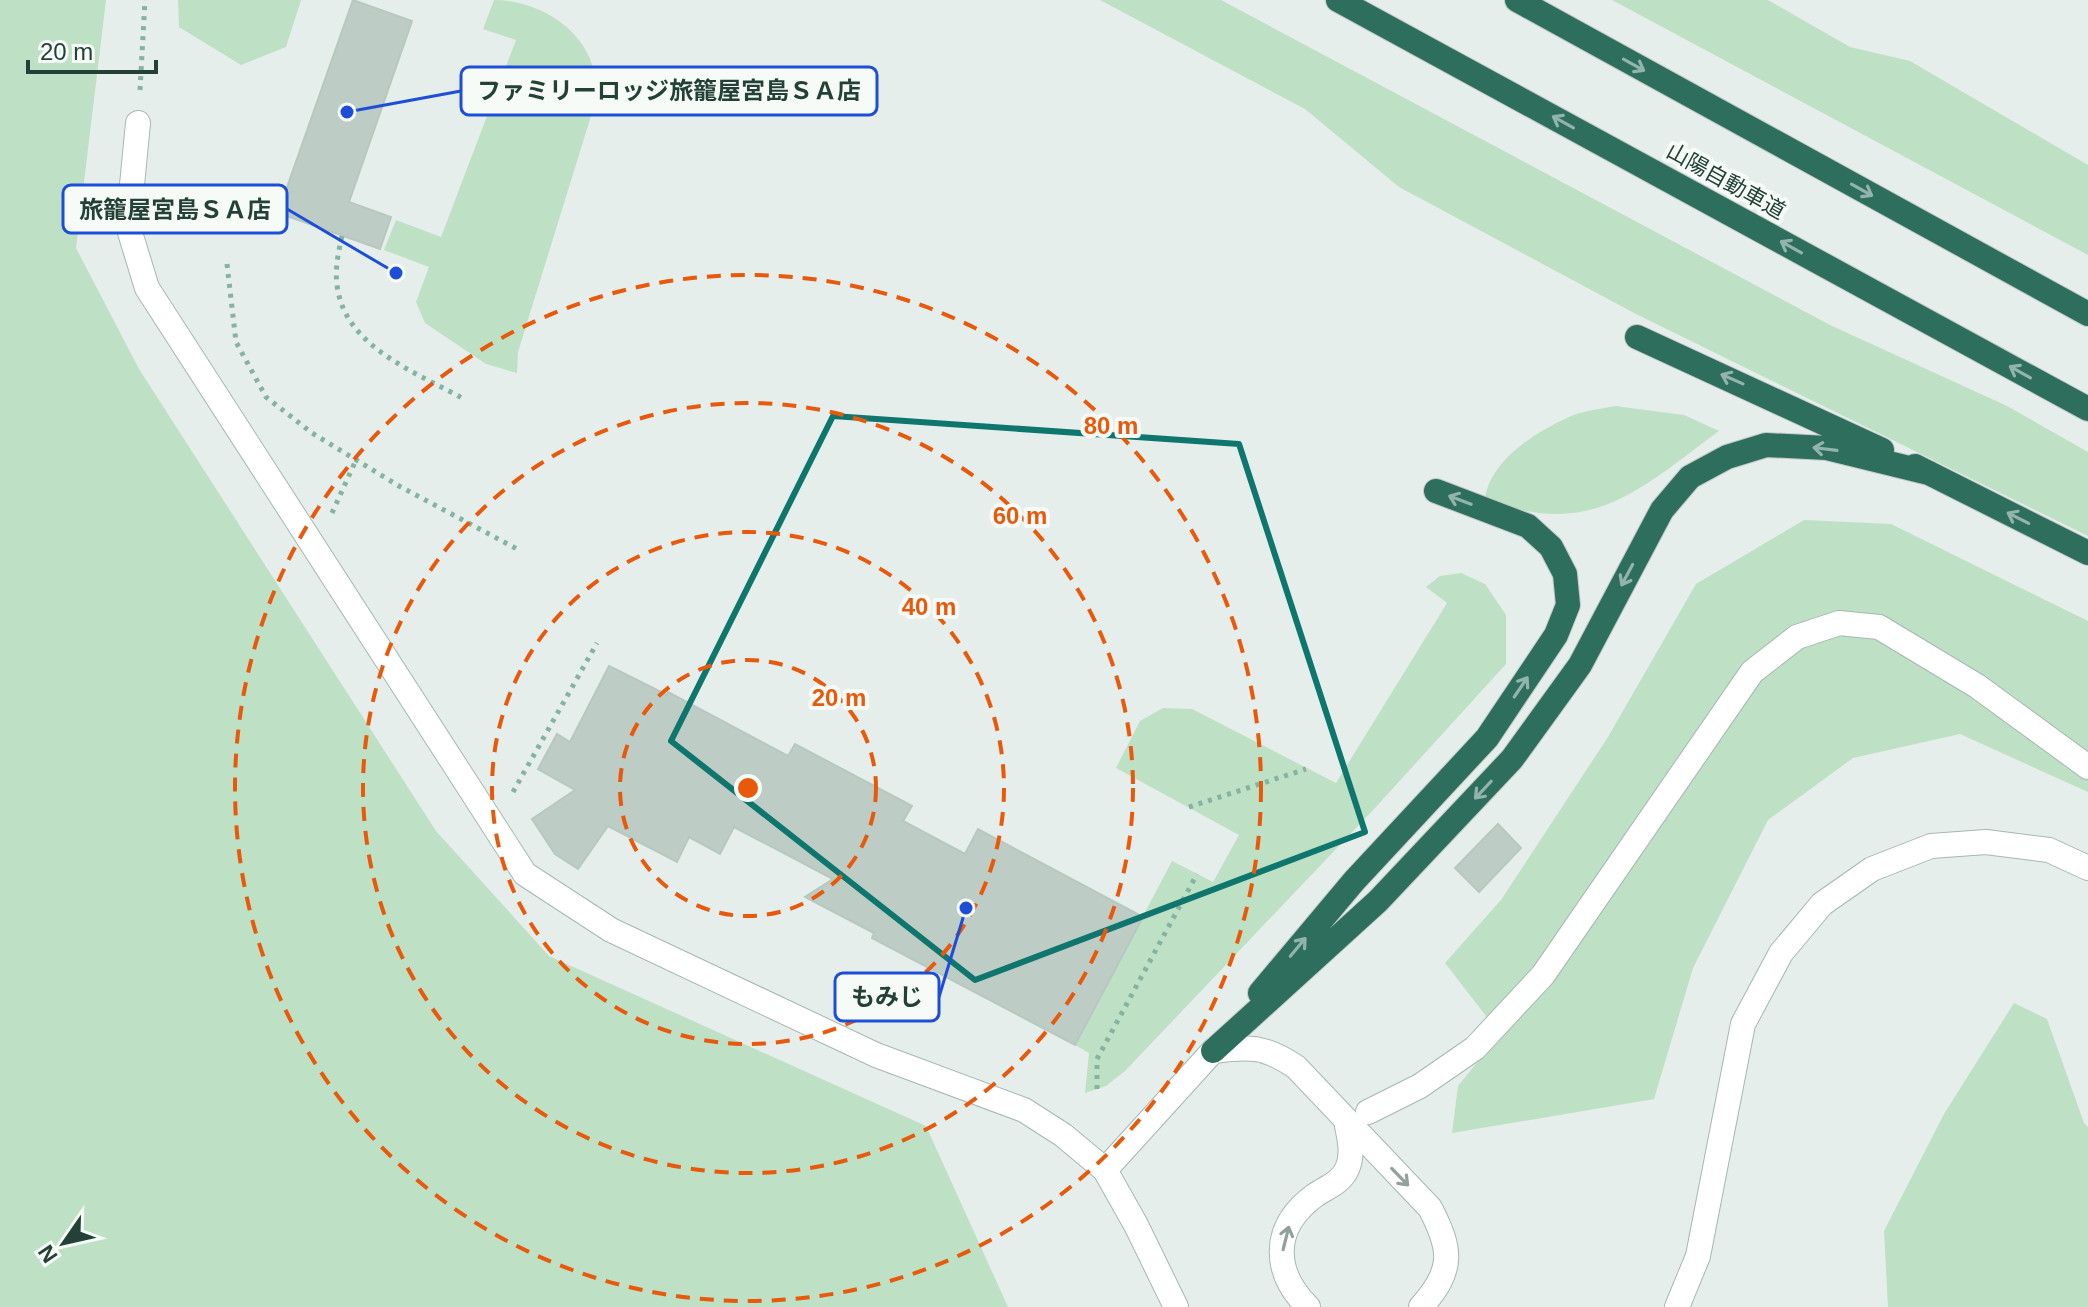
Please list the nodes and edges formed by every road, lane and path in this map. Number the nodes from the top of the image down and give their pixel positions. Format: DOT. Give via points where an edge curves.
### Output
graph roads {
  1 [pos="145,0"];
  2 [pos="1338,0"];
  3 [pos="1517,0"];
  4 [pos="138,123"];
  5 [pos="342,236"];
  6 [pos="227,264"];
  7 [pos="2088,314"];
  8 [pos="1637,337"];
  9 [pos="464,399"];
  10 [pos="2088,409"];
  11 [pos="356,460"];
  12 [pos="1929,473"];
  13 [pos="1436,491"];
  14 [pos="312,544"];
  15 [pos="519,550"];
  16 [pos="2088,553"];
  17 [pos="597,643"];
  18 [pos="2088,767"];
  19 [pos="1306,769"];
  20 [pos="1189,807"];
  21 [pos="495,830"];
  22 [pos="2088,868"];
  23 [pos="1197,874"];
  24 [pos="1213,1051"];
  25 [pos="1097,1089"];
  26 [pos="1357,1116"];
  27 [pos="1105,1170"];
  28 [pos="1176,1307"];
  29 [pos="1308,1307"];
  30 [pos="1421,1307"];
  31 [pos="1677,1307"];
  1 -- 4 [label="path"];
  10 -- 2 [label="highway, 山陽自動車道, one-way"];
  3 -- 7 [label="highway, one-way"];
  4 -- 14 [label="street" via="128,226 147,288"];
  5 -- 9 [label="path" via="337,290 344,313 367,341"];
  6 -- 11 [label="path" via="236,342 266,397"];
  12 -- 8 [label="highway, one-way"];
  11 -- 14 [label="path" via="327,524"];
  11 -- 15 [label="path"];
  16 -- 12 [label="highway, one-way"];
  12 -- 24 [label="highway, one-way" via="1827,448 1766,445 1727,457 1690,477 1662,510 1580,665 1512,759 1378,901"];
  24 -- 13 [label="highway, one-way" via="1354,881 1487,738 1556,635 1568,605 1565,574 1551,547 1528,526"];
  14 -- 21 [label="street"];
  17 -- 21 [label="path"];
  18 -- 26 [label="street" via="1977,686 1879,627 1839,623 1797,637 1752,672 1543,975 1475,1048 1420,1086"];
  19 -- 20 [label="path"];
  21 -- 27 [label="street" via="525,874 611,930 876,1055 1024,1110"];
  22 -- 31 [label="street" via="2049,850 1986,842 1931,846 1872,869 1822,904 1781,953 1743,1024 1698,1256"];
  23 -- 25 [label="path" via="1097,1059"];
  24 -- 26 [label="street" via="1256,1047 1279,1056"];
  24 -- 27 [label="street"];
  29 -- 26 [label="street, one-way" via="1292,1291 1282,1265 1283,1238 1294,1215 1346,1171"];
  26 -- 30 [label="street, one-way" via="1430,1208 1444,1235 1446,1262 1439,1287"];
  27 -- 28 [label="street"];
}
